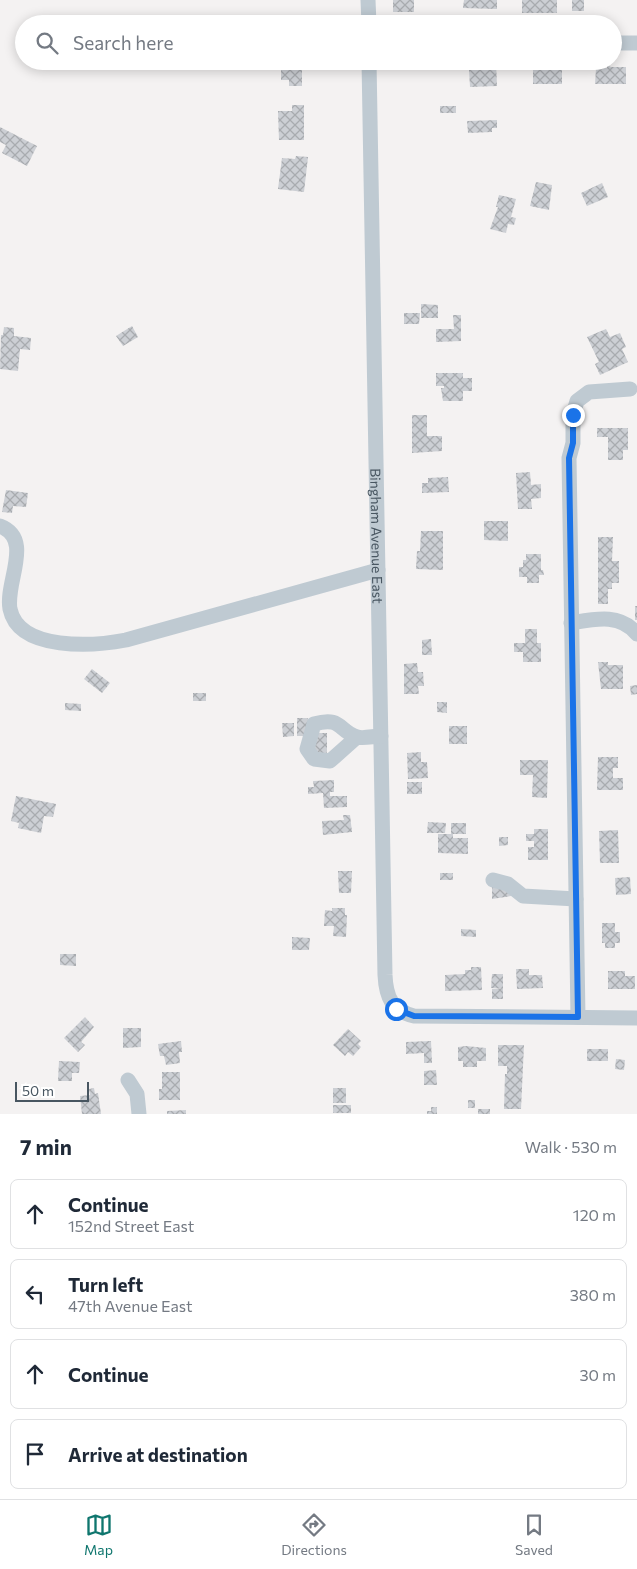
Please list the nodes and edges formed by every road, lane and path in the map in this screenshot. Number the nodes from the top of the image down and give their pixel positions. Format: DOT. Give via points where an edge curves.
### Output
graph roads {
  1 [pos="368,0"];
  2 [pos="369,15"];
  3 [pos="622,43"];
  4 [pos="637,43"];
  5 [pos="370,70"];
  6 [pos="630,389"];
  7 [pos="0,526"];
  8 [pos="378,570"];
  9 [pos="571,623"];
  10 [pos="637,634"];
  11 [pos="381,736"];
  12 [pos="357,737"];
  13 [pos="493,880"];
  14 [pos="576,899"];
  15 [pos="578,1017"];
  16 [pos="637,1018"];
  17 [pos="128,1080"];
  18 [pos="140,1114"];
  1 -- 2 [label="street"];
  3 -- 4 [label="street"];
  5 -- 8 [label="street, Bingham Avenue East"];
  6 -- 9 [label="street" via="589,392 577,401 573,415 573,443 569,458"];
  7 -- 8 [label="street" via="15,535 17,552 10,597 14,619 21,628 39,638 64,644 105,644 126,640"];
  8 -- 11 [label="street, Bingham Avenue East"];
  9 -- 10 [label="street" via="609,618 622,622"];
  9 -- 14 [label="street"];
  11 -- 12 [label="street"];
  11 -- 15 [label="street, Bingham Avenue East" via="385,975 387,994 396,1009 414,1016"];
  13 -- 14 [label="street" via="508,884 523,896"];
  14 -- 15 [label="street"];
  15 -- 16 [label="street"];
  17 -- 18 [label="street" via="137,1094"];
}
